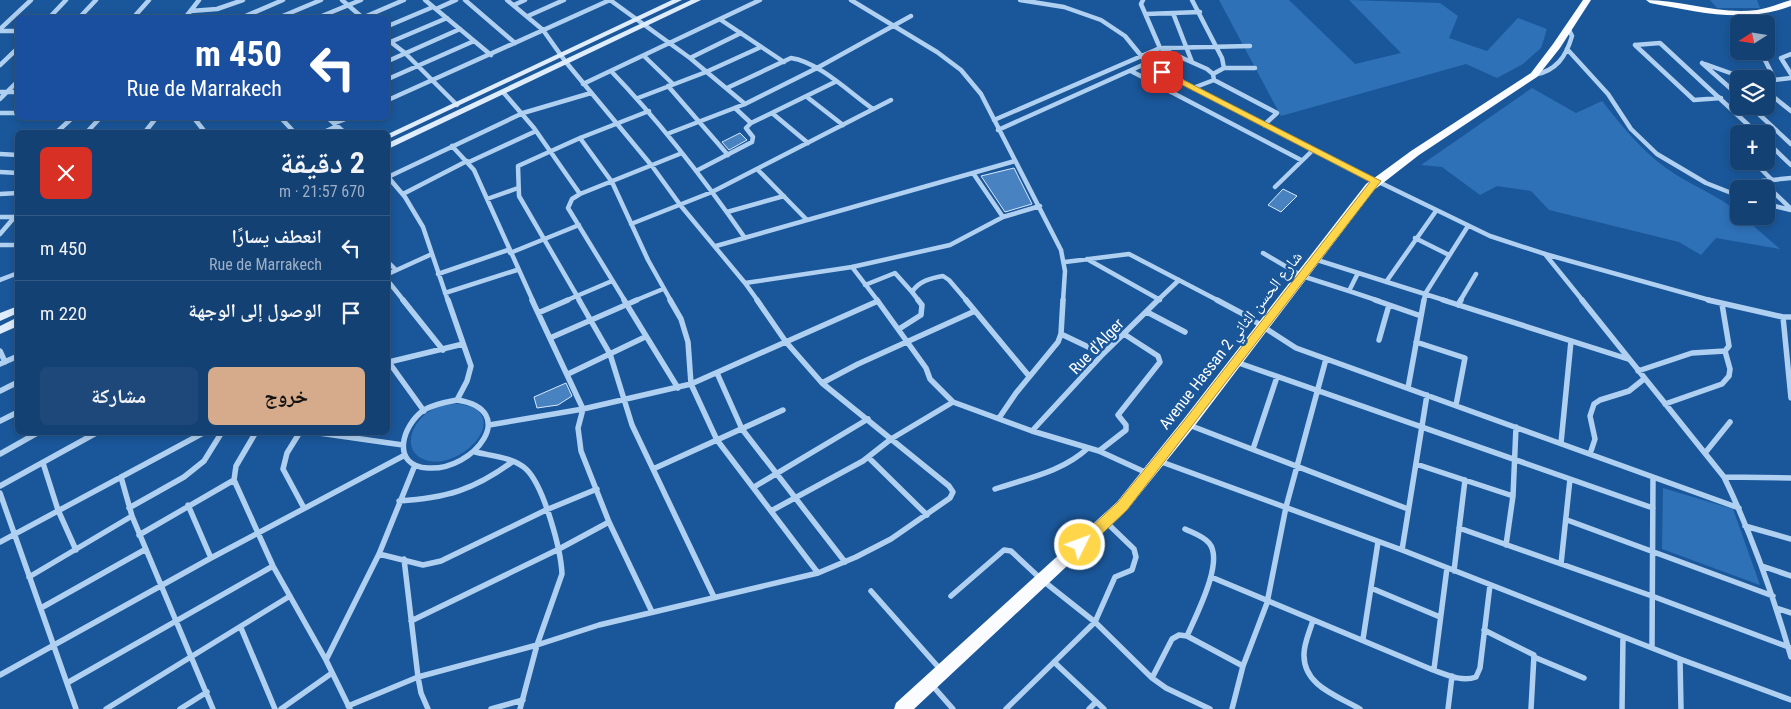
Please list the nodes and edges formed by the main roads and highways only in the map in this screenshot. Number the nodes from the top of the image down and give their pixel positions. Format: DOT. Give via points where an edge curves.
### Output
graph roads {
  1 [pos="1587,0"];
  2 [pos="1650,0"];
  3 [pos="1791,3"];
  4 [pos="902,709"];
  1 -- 4 [label="main road, Avenue Hassan 2 شارع الحسن الثاني" via="1534,75 1376,181 1122,506"];
  2 -- 3 [label="main road" via="1729,14 1756,14"];
}
